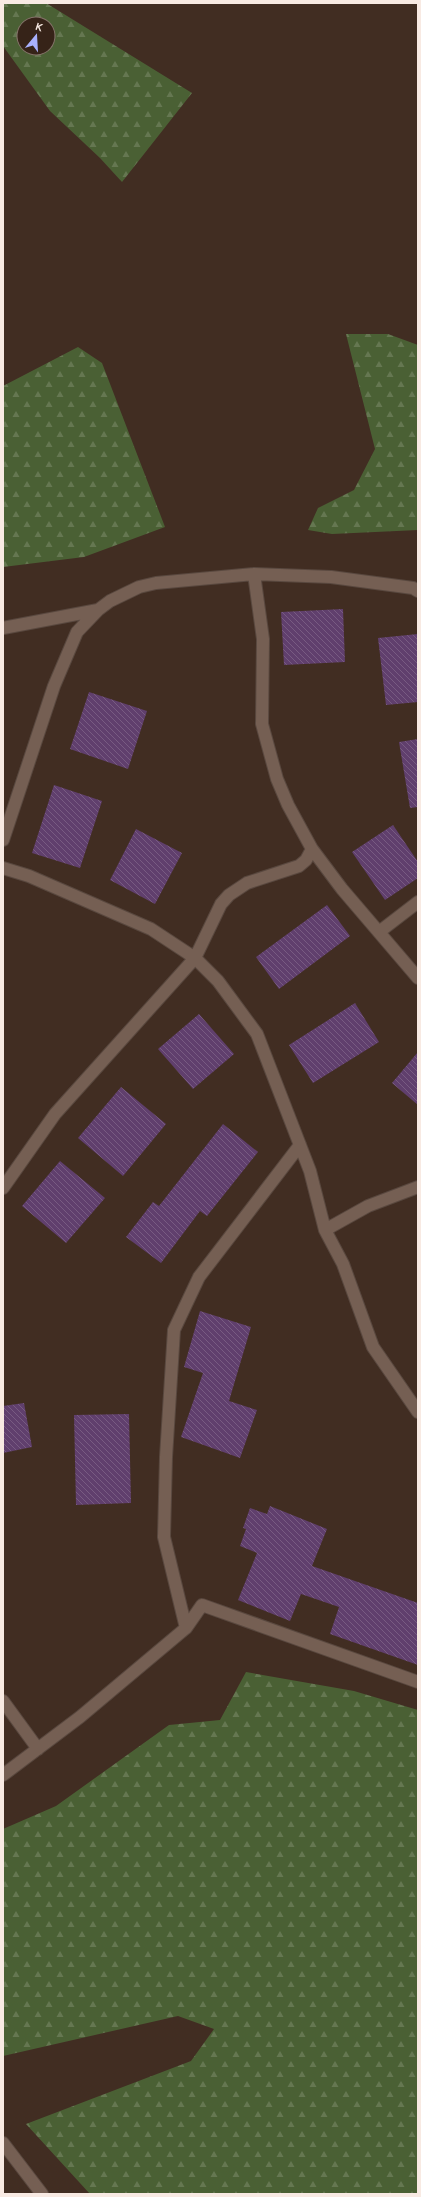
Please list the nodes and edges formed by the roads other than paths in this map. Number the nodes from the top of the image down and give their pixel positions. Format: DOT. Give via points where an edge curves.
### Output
graph roads {
  1 [pos="254,574"];
  2 [pos="418,591"];
  3 [pos="98,610"];
  4 [pos="3,628"];
  5 [pos="3,840"];
  6 [pos="312,849"];
  7 [pos="3,868"];
  8 [pos="418,902"];
  9 [pos="379,932"];
  10 [pos="194,958"];
  11 [pos="418,978"];
  12 [pos="300,1145"];
  13 [pos="418,1187"];
  14 [pos="3,1188"];
  15 [pos="325,1230"];
  16 [pos="418,1412"];
  17 [pos="186,1628"];
  18 [pos="418,1682"];
  19 [pos="3,1701"];
  20 [pos="38,1748"];
  21 [pos="3,1775"];
  22 [pos="3,2143"];
  23 [pos="42,2194"];
  1 -- 2 [label="street" via="331,577 413,588"];
  1 -- 3 [label="street" via="156,583 123,593"];
  1 -- 6 [label="street" via="263,639 262,724 277,779"];
  3 -- 4 [label="street"];
  3 -- 5 [label="street" via="77,632 54,686"];
  6 -- 9 [label="street"];
  6 -- 10 [label="street" via="306,860 298,866 247,883 229,895 221,904"];
  7 -- 10 [label="street" via="29,876 151,929"];
  8 -- 9 [label="street"];
  9 -- 11 [label="street"];
  10 -- 12 [label="street" via="218,981 257,1034"];
  10 -- 14 [label="street" via="55,1114"];
  12 -- 15 [label="street" via="310,1171"];
  12 -- 17 [label="street" via="199,1277 174,1330 164,1536"];
  13 -- 15 [label="street" via="368,1206"];
  15 -- 16 [label="street" via="343,1264 373,1347"];
  17 -- 18 [label="street" via="202,1605"];
  17 -- 20 [label="street" via="80,1717"];
  19 -- 20 [label="street"];
  20 -- 21 [label="street"];
  22 -- 23 [label="street"];
}
